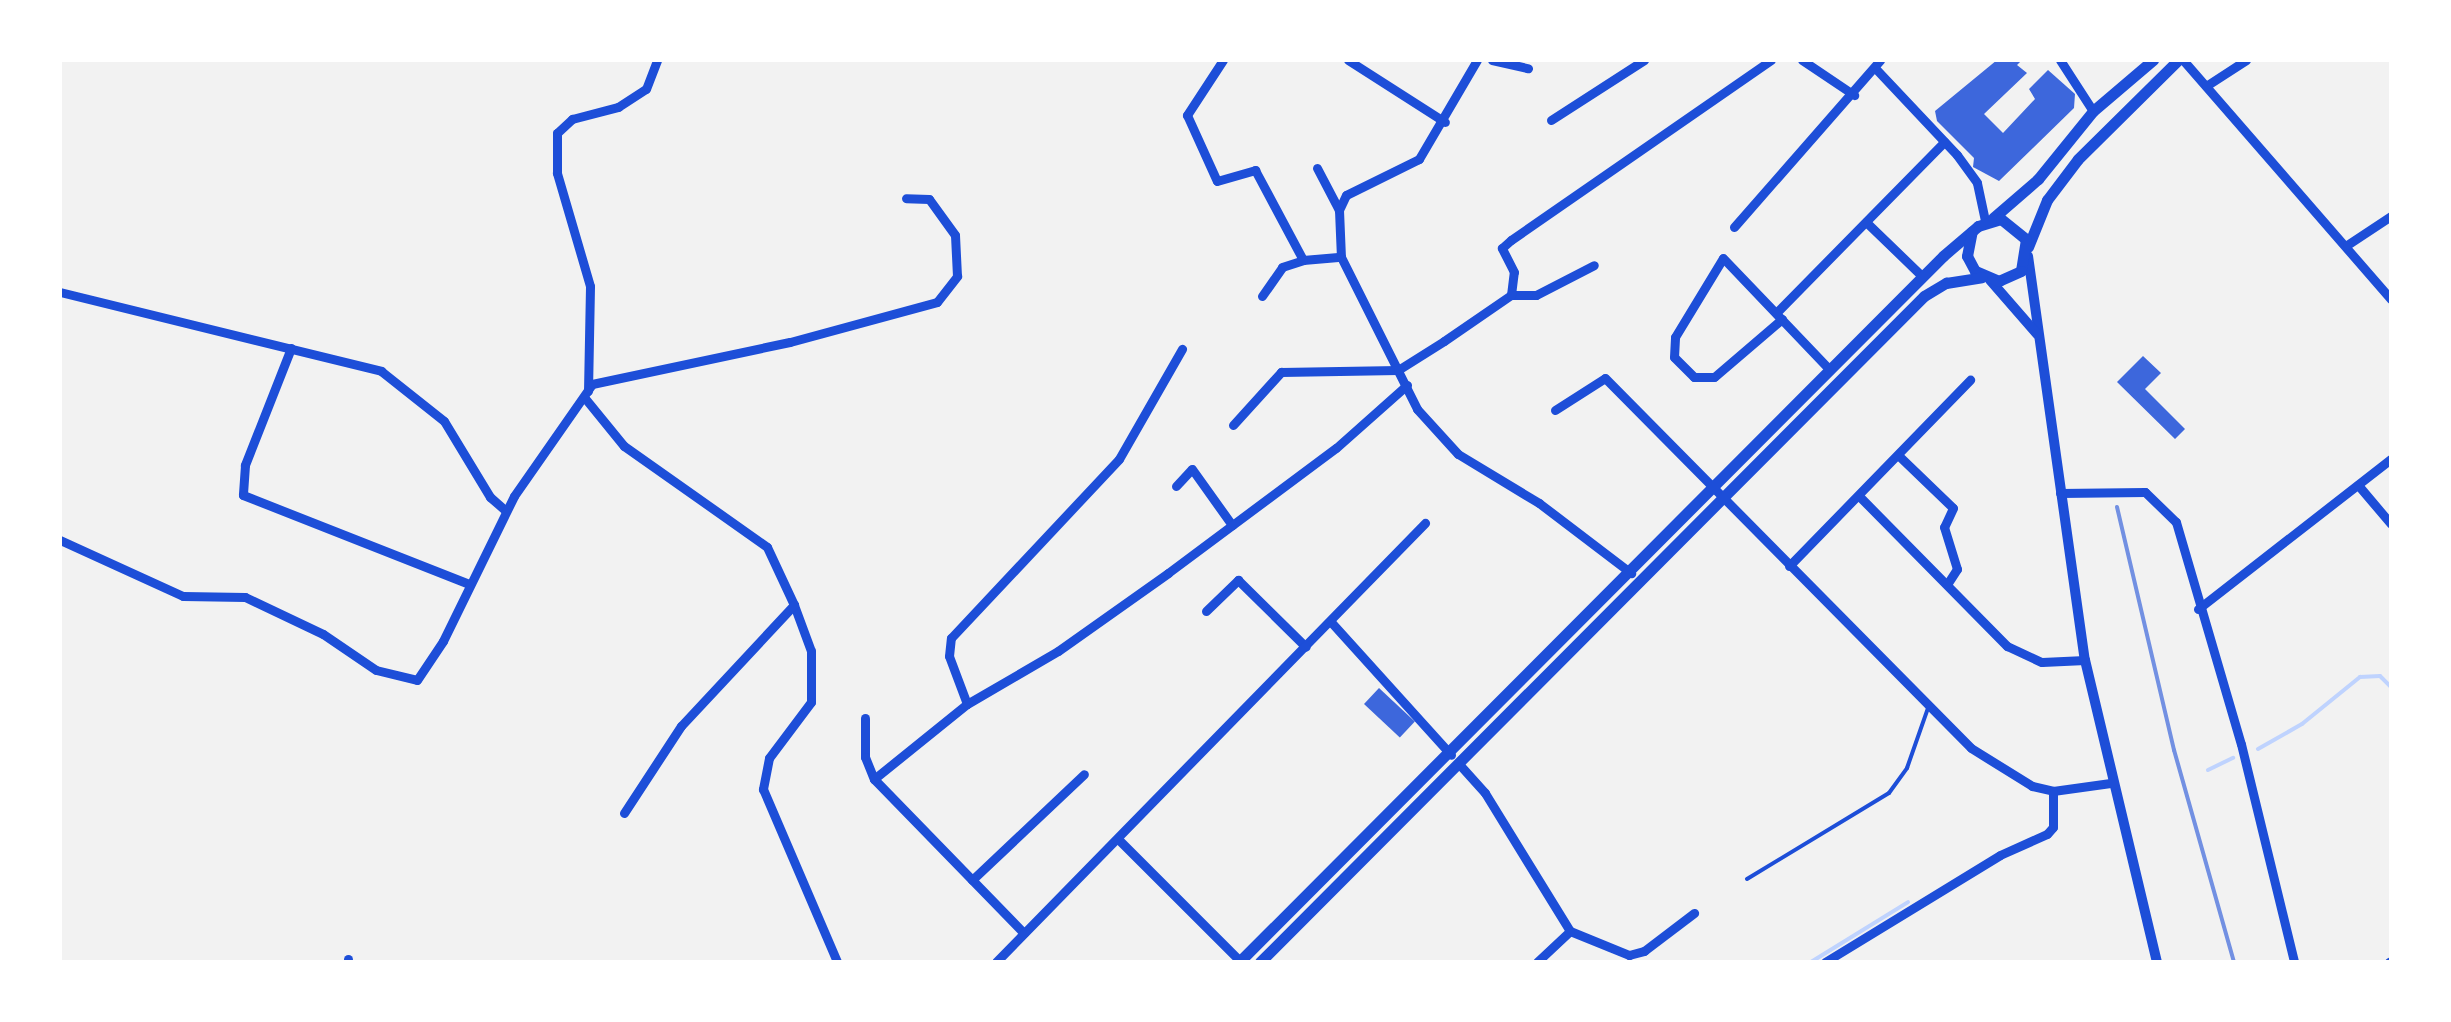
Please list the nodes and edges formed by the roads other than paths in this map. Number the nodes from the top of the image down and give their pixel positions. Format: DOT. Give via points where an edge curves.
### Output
graph roads {
  1 [pos="657,60"];
  2 [pos="1223,60"];
  3 [pos="1348,60"];
  4 [pos="1477,60"];
  5 [pos="1492,60"];
  6 [pos="1644,60"];
  7 [pos="1771,60"];
  8 [pos="1802,60"];
  9 [pos="2060,60"];
  10 [pos="2153,60"];
  11 [pos="2180,60"];
  12 [pos="2246,60"];
  13 [pos="1878,64"];
  14 [pos="1528,68"];
  15 [pos="2206,86"];
  16 [pos="1854,95"];
  17 [pos="2093,111"];
  18 [pos="1551,120"];
  19 [pos="1445,122"];
  20 [pos="1944,142"];
  21 [pos="1317,168"];
  22 [pos="906,198"];
  23 [pos="1339,210"];
  24 [pos="2391,216"];
  25 [pos="1989,220"];
  26 [pos="1866,222"];
  27 [pos="1734,227"];
  28 [pos="1972,232"];
  29 [pos="2347,245"];
  30 [pos="2028,251"];
  31 [pos="1342,258"];
  32 [pos="1302,260"];
  33 [pos="1594,266"];
  34 [pos="1922,276"];
  35 [pos="1986,278"];
  36 [pos="60,292"];
  37 [pos="1511,295"];
  38 [pos="1262,296"];
  39 [pos="2391,299"];
  40 [pos="1779,316"];
  41 [pos="2038,335"];
  42 [pos="291,348"];
  43 [pos="1182,349"];
  44 [pos="1398,370"];
  45 [pos="1830,370"];
  46 [pos="1970,380"];
  47 [pos="1407,384"];
  48 [pos="586,394"];
  49 [pos="1554,410"];
  50 [pos="1233,425"];
  51 [pos="1898,455"];
  52 [pos="2391,460"];
  53 [pos="2358,485"];
  54 [pos="1176,486"];
  55 [pos="2060,493"];
  56 [pos="1719,494"];
  57 [pos="1859,496"];
  58 [pos="506,511"];
  59 [pos="1425,523"];
  60 [pos="1232,524"];
  61 [pos="2391,524"];
  62 [pos="60,540"];
  63 [pos="1789,566"];
  64 [pos="1632,573"];
  65 [pos="1948,583"];
  66 [pos="469,584"];
  67 [pos="794,605"];
  68 [pos="2198,609"];
  69 [pos="1206,611"];
  70 [pos="1330,622"];
  71 [pos="1306,647"];
  72 [pos="2086,660"];
  73 [pos="967,704"];
  74 [pos="1928,708"];
  75 [pos="865,718"];
  76 [pos="1455,760"];
  77 [pos="1084,774"];
  78 [pos="874,779"];
  79 [pos="2110,783"];
  80 [pos="2053,791"];
  81 [pos="624,813"];
  82 [pos="1119,840"];
  83 [pos="972,880"];
  84 [pos="1747,880"];
  85 [pos="1694,913"];
  86 [pos="1570,931"];
  87 [pos="1024,933"];
  88 [pos="1628,958"];
  89 [pos="837,962"];
  90 [pos="996,962"];
  91 [pos="1240,962"];
  92 [pos="1260,962"];
  93 [pos="1538,962"];
  94 [pos="1825,962"];
  95 [pos="2158,962"];
  96 [pos="2294,962"];
  1 -- 48 [label="street" via="646,89 618,107 572,119 557,133 556,174 590,286"];
  2 -- 32 [label="street" via="1188,115 1188,126 1216,180 1256,170"];
  3 -- 19 [label="street"];
  4 -- 19 [label="street"];
  5 -- 14 [label="street"];
  6 -- 18 [label="street"];
  7 -- 37 [label="street" via="1502,248 1514,272"];
  8 -- 16 [label="street"];
  9 -- 17 [label="street"];
  10 -- 17 [label="main road"];
  11 -- 15 [label="street"];
  11 -- 30 [label="main road" via="2078,159 2047,200"];
  12 -- 15 [label="street"];
  13 -- 16 [label="street"];
  13 -- 20 [label="street"];
  15 -- 29 [label="street"];
  16 -- 27 [label="street"];
  17 -- 25 [label="main road" via="2038,179"];
  19 -- 23 [label="street" via="1419,159 1346,195"];
  20 -- 25 [label="street" via="1977,184"];
  20 -- 26 [label="street"];
  21 -- 23 [label="street"];
  22 -- 48 [label="street" via="929,199 955,235 957,276 929,307 610,378"];
  23 -- 31 [label="street"];
  24 -- 29 [label="street"];
  25 -- 28 [label="main road"];
  25 -- 30 [label="main road" via="2016,226"];
  26 -- 34 [label="street"];
  26 -- 40 [label="street"];
  28 -- 34 [label="main road"];
  28 -- 35 [label="main road" via="1967,256"];
  29 -- 39 [label="street"];
  30 -- 35 [label="main road" via="2014,276"];
  30 -- 41 [label="street"];
  31 -- 32 [label="street"];
  31 -- 44 [label="street"];
  32 -- 38 [label="street" via="1282,267"];
  33 -- 37 [label="street" via="1536,295"];
  34 -- 45 [label="main road"];
  35 -- 41 [label="street"];
  35 -- 56 [label="main road" via="1946,283 1924,296"];
  36 -- 42 [label="street"];
  37 -- 44 [label="street"];
  40 -- 40 [label="street" via="1714,377 1694,378 1674,357 1675,337 1723,258"];
  40 -- 45 [label="street"];
  41 -- 55 [label="street"];
  42 -- 58 [label="street" via="404,384 444,422 490,497"];
  42 -- 66 [label="street" via="244,465 243,495"];
  43 -- 73 [label="street" via="1119,459 951,638 949,656"];
  44 -- 47 [label="street"];
  44 -- 50 [label="street" via="1280,372"];
  45 -- 56 [label="main road"];
  46 -- 51 [label="street"];
  47 -- 60 [label="street"];
  47 -- 64 [label="street" via="1417,409 1458,454 1539,503"];
  48 -- 58 [label="street"];
  48 -- 67 [label="street" via="624,446 767,547"];
  49 -- 56 [label="street" via="1605,378"];
  51 -- 57 [label="street"];
  51 -- 65 [label="street" via="1953,508 1944,527 1957,569"];
  52 -- 53 [label="street"];
  53 -- 61 [label="street"];
  53 -- 68 [label="street"];
  54 -- 60 [label="street" via="1192,470"];
  55 -- 68 [label="street" via="2145,492 2176,522"];
  55 -- 72 [label="street"];
  56 -- 63 [label="street"];
  56 -- 64 [label="main road"];
  56 -- 76 [label="main road"];
  57 -- 63 [label="street"];
  57 -- 65 [label="street"];
  58 -- 66 [label="street"];
  59 -- 70 [label="street"];
  60 -- 73 [label="street" via="1058,652"];
  62 -- 66 [label="street" via="183,596 245,597 399,680 417,680 430,667"];
  63 -- 74 [label="street"];
  64 -- 76 [label="main road"];
  65 -- 72 [label="street" via="2007,646 2042,662"];
  67 -- 81 [label="street" via="681,726"];
  67 -- 89 [label="street" via="811,651 811,702 769,758 763,789"];
  68 -- 96 [label="street" via="2241,744"];
  69 -- 71 [label="street" via="1238,580"];
  70 -- 71 [label="street"];
  70 -- 76 [label="street"];
  71 -- 82 [label="street"];
  72 -- 79 [label="street"];
  73 -- 78 [label="street"];
  74 -- 80 [label="street" via="2012,776"];
  74 -- 84 [label="lane" via="1907,768 1890,793"];
  75 -- 78 [label="street" via="865,756"];
  76 -- 86 [label="street" via="1485,792"];
  76 -- 91 [label="main road"];
  76 -- 92 [label="main road"];
  77 -- 83 [label="street"];
  78 -- 83 [label="street"];
  79 -- 80 [label="street"];
  79 -- 95 [label="street"];
  80 -- 94 [label="street" via="2053,828 2047,834 1903,911"];
  82 -- 87 [label="street"];
  82 -- 91 [label="street"];
  83 -- 87 [label="street"];
  85 -- 88 [label="street"];
  86 -- 88 [label="street"];
  86 -- 93 [label="street"];
  87 -- 90 [label="street"];
}
